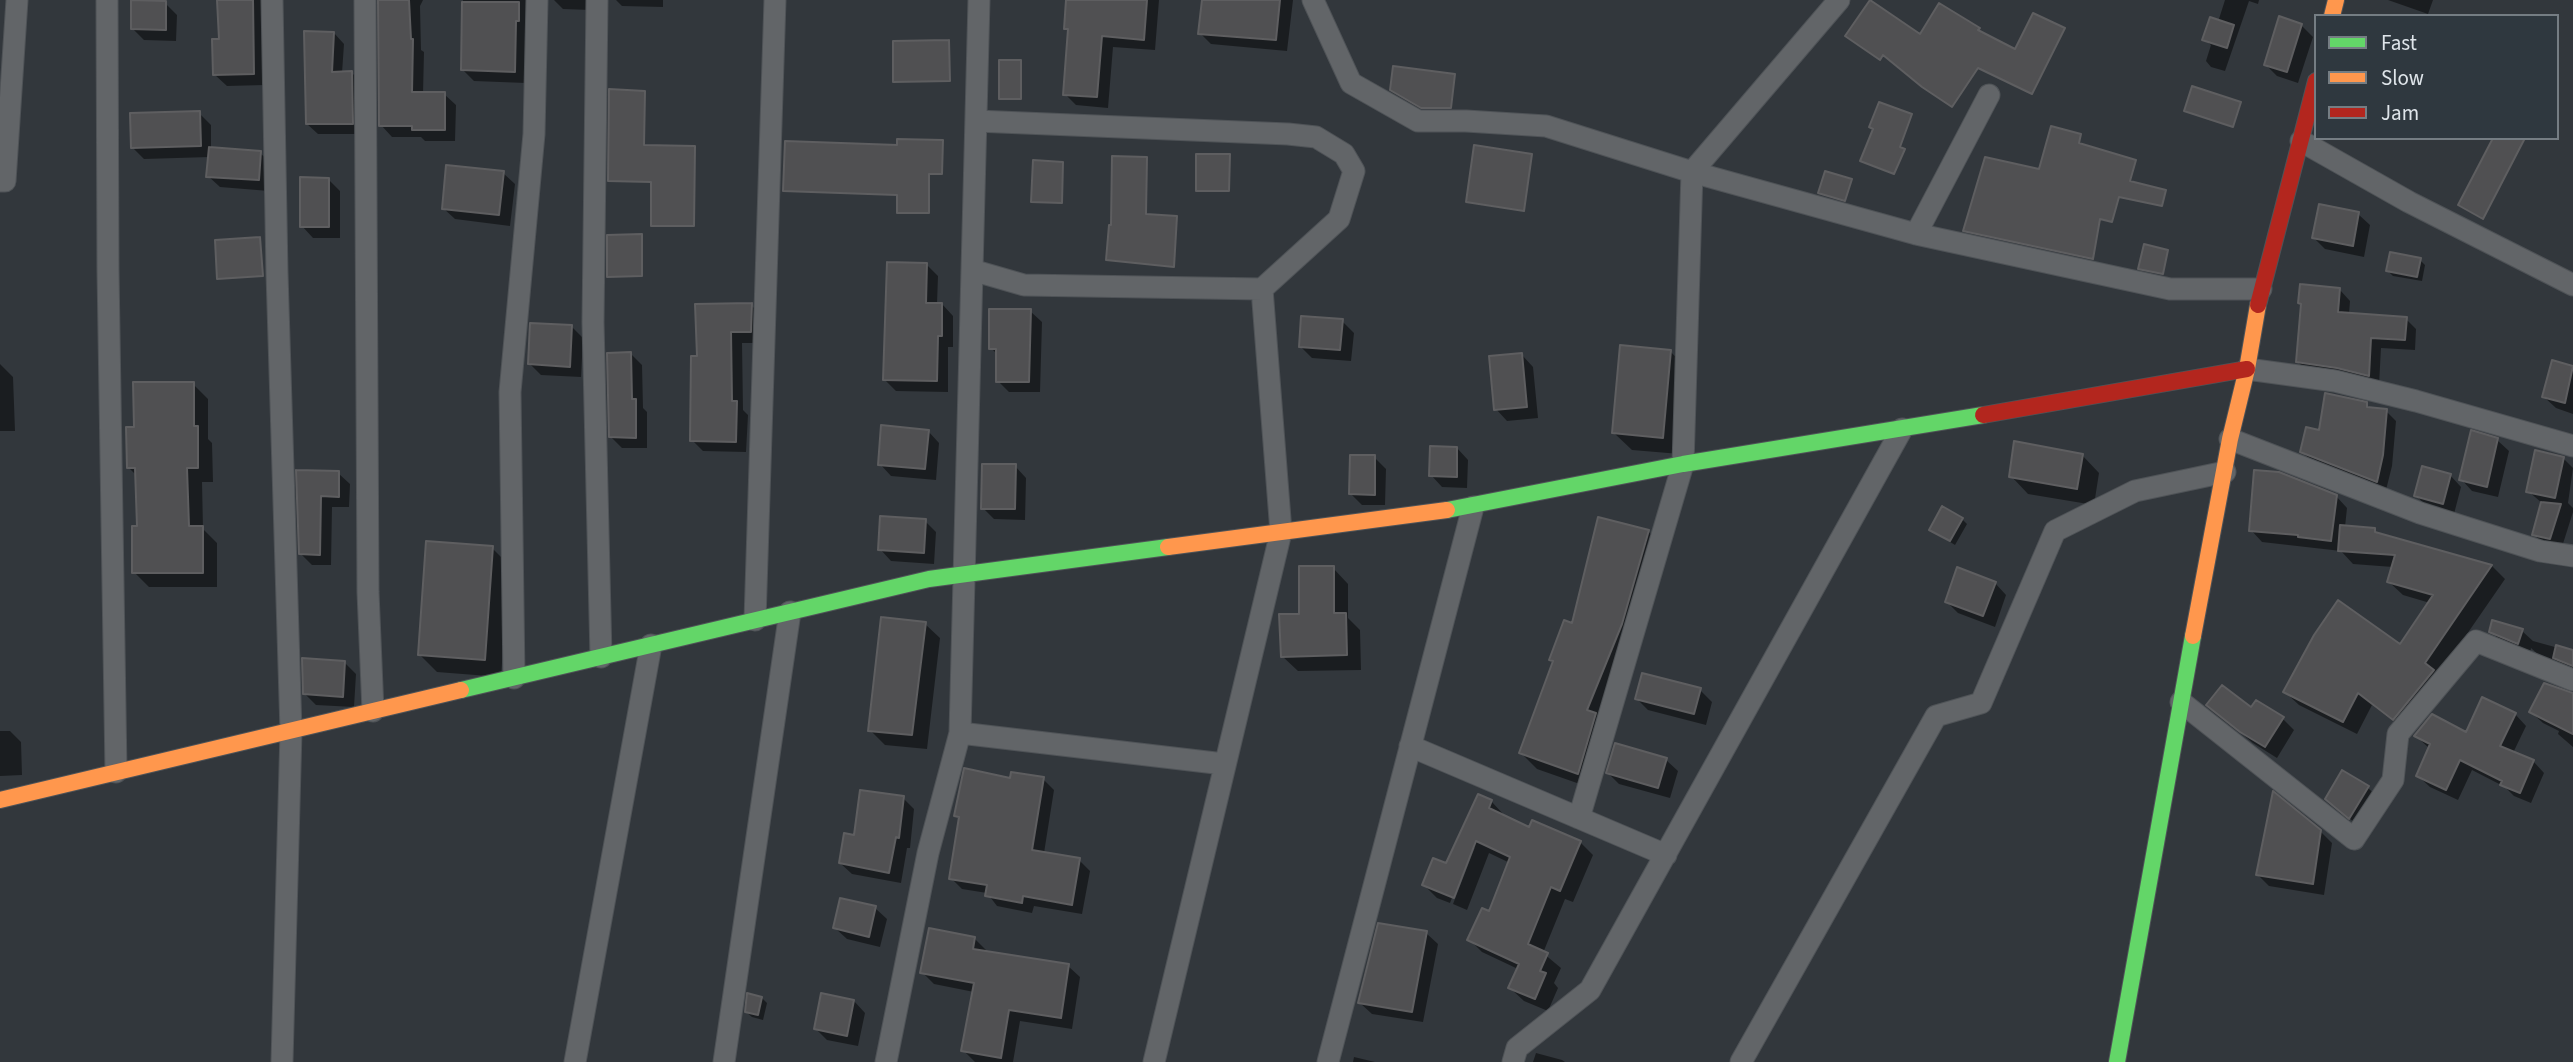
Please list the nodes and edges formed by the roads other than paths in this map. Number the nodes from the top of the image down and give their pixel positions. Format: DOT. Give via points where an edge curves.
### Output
graph roads {
  1 [pos="17,0"];
  2 [pos="107,0"];
  3 [pos="272,0"];
  4 [pos="365,0"];
  5 [pos="537,0"];
  6 [pos="597,0"];
  7 [pos="775,0"];
  8 [pos="979,0"];
  9 [pos="1313,0"];
  10 [pos="1839,0"];
  11 [pos="2314,89"];
  12 [pos="1989,95"];
  13 [pos="976,121"];
  14 [pos="2301,141"];
  15 [pos="1692,172"];
  16 [pos="0,181"];
  17 [pos="1916,234"];
  18 [pos="972,270"];
  19 [pos="2573,285"];
  20 [pos="1262,289"];
  21 [pos="2261,289"];
  22 [pos="2247,369"];
  23 [pos="2176,382"];
  24 [pos="2236,417"];
  25 [pos="1902,429"];
  26 [pos="2230,439"];
  27 [pos="2573,446"];
  28 [pos="1683,464"];
  29 [pos="2225,472"];
  30 [pos="1473,507"];
  31 [pos="1281,532"];
  32 [pos="2573,556"];
  33 [pos="965,574"];
  34 [pos="790,612"];
  35 [pos="755,620"];
  36 [pos="650,645"];
  37 [pos="601,657"];
  38 [pos="514,678"];
  39 [pos="2573,680"];
  40 [pos="2181,702"];
  41 [pos="373,711"];
  42 [pos="291,731"];
  43 [pos="960,733"];
  44 [pos="1410,746"];
  45 [pos="1224,764"];
  46 [pos="116,772"];
  47 [pos="0,800"];
  48 [pos="1579,818"];
  49 [pos="1666,855"];
  50 [pos="282,1062"];
  51 [pos="575,1062"];
  52 [pos="724,1062"];
  53 [pos="887,1062"];
  54 [pos="1154,1062"];
  55 [pos="1328,1062"];
  56 [pos="1513,1062"];
  57 [pos="1741,1062"];
  58 [pos="2117,1062"];
  1 -- 16 [label="street" via="5,181"];
  2 -- 46 [label="street"];
  3 -- 42 [label="street"];
  4 -- 41 [label="street" via="368,592"];
  5 -- 38 [label="street" via="534,134 510,392"];
  6 -- 37 [label="street" via="593,322"];
  7 -- 35 [label="street"];
  8 -- 13 [label="street"];
  9 -- 15 [label="street" via="1351,83 1418,121 1546,126"];
  10 -- 15 [label="street"];
  11 -- 14 [label="street"];
  12 -- 17 [label="street"];
  13 -- 18 [label="street"];
  13 -- 20 [label="street" via="1316,137 1344,154 1354,172 1339,219"];
  14 -- 19 [label="street"];
  14 -- 21 [label="street"];
  15 -- 17 [label="street"];
  15 -- 28 [label="street"];
  17 -- 21 [label="street" via="2169,289"];
  18 -- 20 [label="street" via="1024,285"];
  18 -- 33 [label="street"];
  20 -- 31 [label="street"];
  21 -- 22 [label="street"];
  22 -- 23 [label="street"];
  22 -- 24 [label="street"];
  22 -- 27 [label="street" via="2335,381"];
  23 -- 24 [label="street" via="2217,395"];
  23 -- 25 [label="street"];
  24 -- 26 [label="street"];
  25 -- 28 [label="street"];
  25 -- 49 [label="street"];
  26 -- 29 [label="street"];
  26 -- 32 [label="street" via="2420,513 2540,551"];
  28 -- 30 [label="street"];
  28 -- 48 [label="street"];
  29 -- 40 [label="street"];
  29 -- 57 [label="street" via="2135,491 2054,531 1982,703 1936,716"];
  30 -- 31 [label="street"];
  30 -- 44 [label="street"];
  31 -- 33 [label="street"];
  31 -- 45 [label="street"];
  33 -- 34 [label="street"];
  33 -- 43 [label="street"];
  34 -- 35 [label="street"];
  34 -- 52 [label="street"];
  35 -- 36 [label="street"];
  36 -- 37 [label="street"];
  36 -- 51 [label="street"];
  37 -- 38 [label="street"];
  38 -- 41 [label="street"];
  39 -- 40 [label="street" via="2476,641 2398,733 2393,780 2354,839"];
  40 -- 58 [label="street"];
  41 -- 42 [label="street"];
  42 -- 46 [label="street"];
  42 -- 50 [label="street"];
  43 -- 45 [label="street"];
  43 -- 53 [label="street" via="928,853"];
  44 -- 48 [label="street"];
  44 -- 55 [label="street"];
  45 -- 54 [label="street"];
  46 -- 47 [label="street"];
  48 -- 49 [label="street"];
  49 -- 56 [label="street" via="1590,990 1517,1048"];
}
